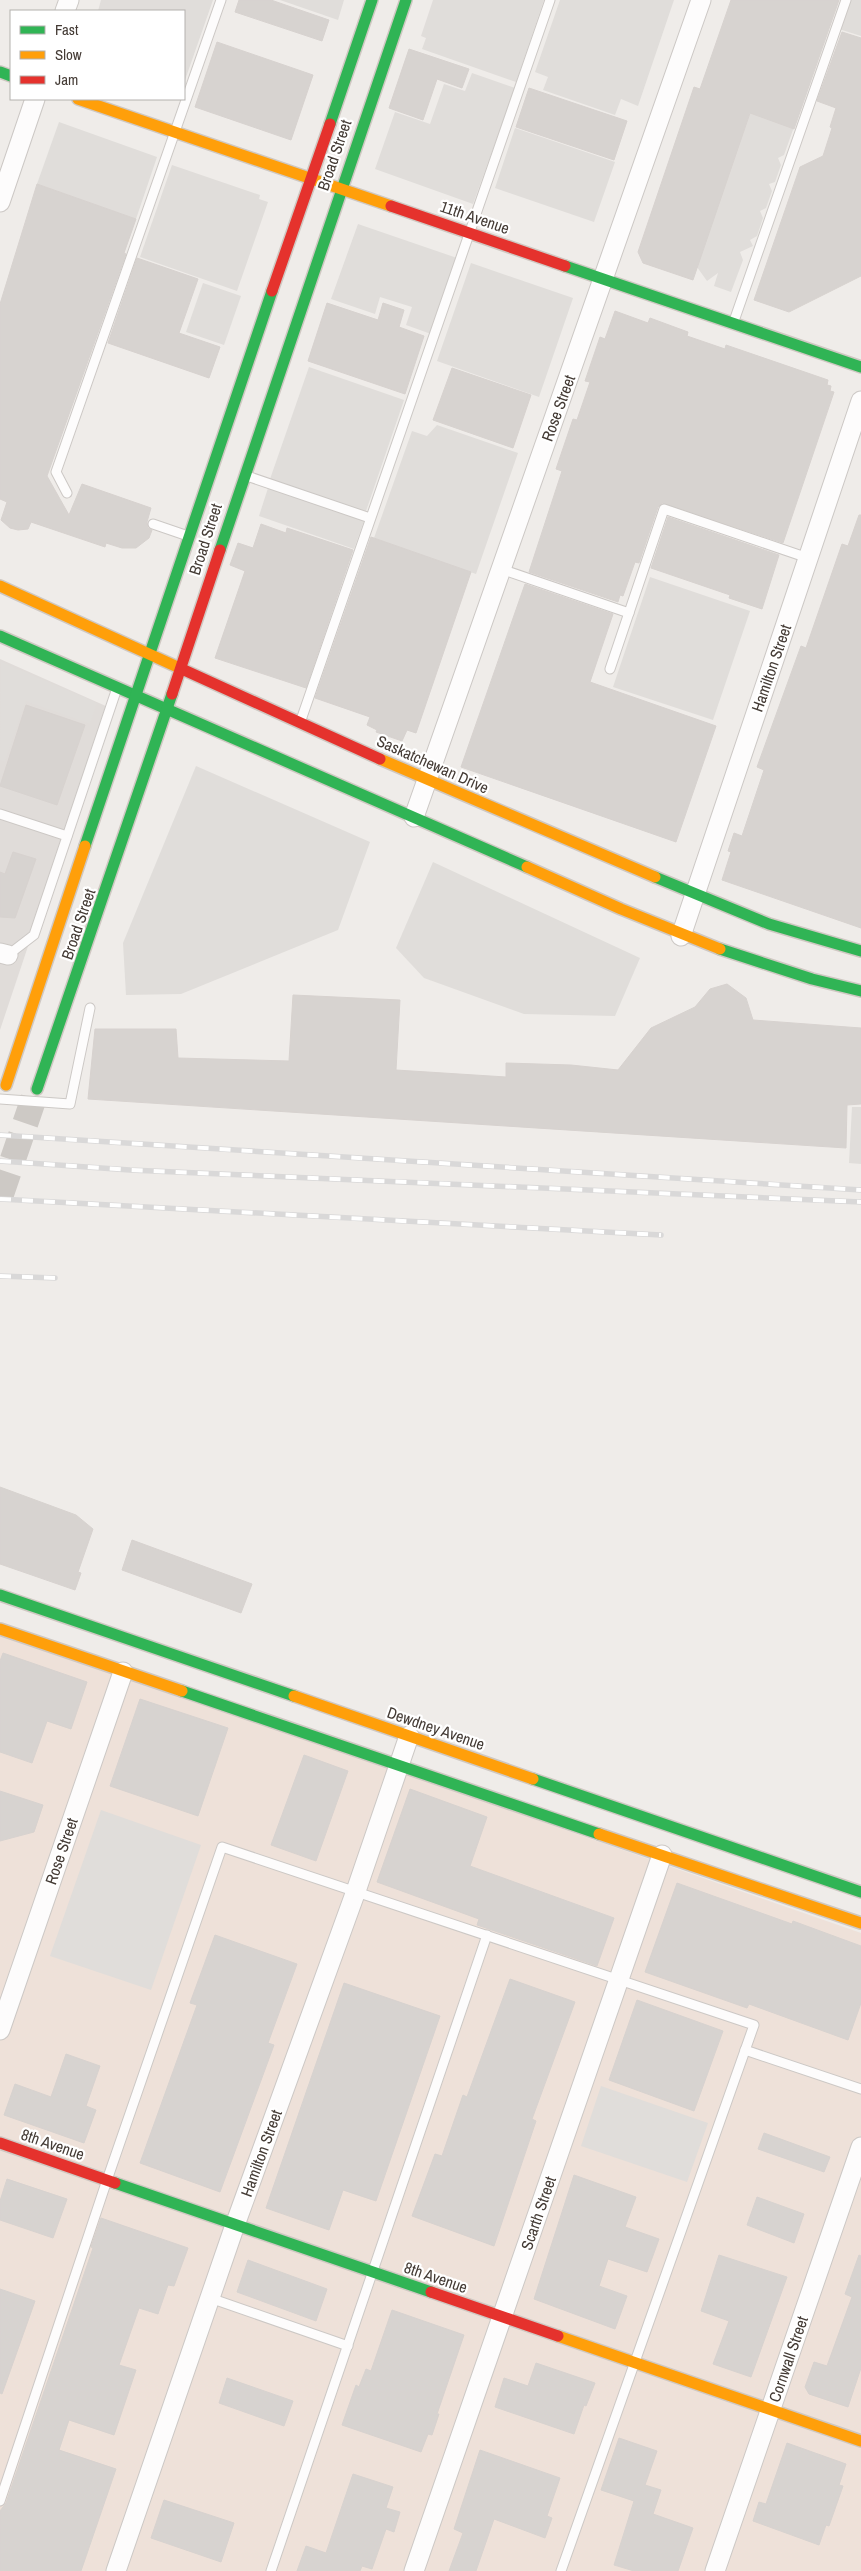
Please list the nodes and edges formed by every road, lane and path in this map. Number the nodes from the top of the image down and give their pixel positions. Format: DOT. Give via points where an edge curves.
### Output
graph roads {
  1 [pos="221,0"];
  2 [pos="372,0"];
  3 [pos="406,0"];
  4 [pos="550,0"];
  5 [pos="701,0"];
  6 [pos="846,0"];
  7 [pos="35,100"];
  8 [pos="81,100"];
  9 [pos="175,132"];
  10 [pos="311,178"];
  11 [pos="340,188"];
  12 [pos="0,202"];
  13 [pos="469,233"];
  14 [pos="604,279"];
  15 [pos="733,324"];
  16 [pos="861,367"];
  17 [pos="861,401"];
  18 [pos="244,474"];
  19 [pos="67,493"];
  20 [pos="370,518"];
  21 [pos="152,524"];
  22 [pos="189,536"];
  23 [pos="808,558"];
  24 [pos="501,569"];
  25 [pos="0,586"];
  26 [pos="629,612"];
  27 [pos="1,640"];
  28 [pos="148,654"];
  29 [pos="180,668"];
  30 [pos="610,669"];
  31 [pos="117,685"];
  32 [pos="135,693"];
  33 [pos="167,708"];
  34 [pos="301,721"];
  35 [pos="428,781"];
  36 [pos="0,814"];
  37 [pos="414,817"];
  38 [pos="68,836"];
  39 [pos="695,894"];
  40 [pos="681,936"];
  41 [pos="861,951"];
  42 [pos="4,954"];
  43 [pos="861,991"];
  44 [pos="90,1008"];
  45 [pos="6,1084"];
  46 [pos="37,1089"];
  47 [pos="0,1099"];
  48 [pos="0,1596"];
  49 [pos="0,1629"];
  50 [pos="123,1672"];
  51 [pos="409,1736"];
  52 [pos="399,1766"];
  53 [pos="662,1855"];
  54 [pos="356,1891"];
  55 [pos="861,1892"];
  56 [pos="861,1923"];
  57 [pos="488,1934"];
  58 [pos="618,1978"];
  59 [pos="0,2030"];
  60 [pos="745,2050"];
  61 [pos="861,2089"];
  62 [pos="0,2143"];
  63 [pos="861,2147"];
  64 [pos="107,2180"];
  65 [pos="235,2225"];
  66 [pos="372,2272"];
  67 [pos="210,2298"];
  68 [pos="502,2317"];
  69 [pos="348,2346"];
  70 [pos="635,2363"];
  71 [pos="770,2410"];
  72 [pos="861,2441"];
  73 [pos="0,2501"];
  74 [pos="116,2571"];
  75 [pos="271,2571"];
  76 [pos="414,2571"];
  77 [pos="561,2571"];
  78 [pos="715,2571"];
  1 -- 9 [label="lane"];
  2 -- 10 [label="main road, Broad Street"];
  3 -- 11 [label="main road, Broad Street"];
  4 -- 13 [label="lane"];
  5 -- 14 [label="street, Rose Street"];
  6 -- 15 [label="lane"];
  7 -- 12 [label="street"];
  8 -- 9 [label="main road, 11th Avenue"];
  9 -- 10 [label="main road, 11th Avenue"];
  9 -- 19 [label="lane" via="56,472"];
  10 -- 11 [label="main road, 11th Avenue"];
  10 -- 22 [label="main road, Broad Street"];
  11 -- 13 [label="main road, 11th Avenue"];
  11 -- 18 [label="main road, Broad Street"];
  13 -- 14 [label="main road, 11th Avenue"];
  13 -- 20 [label="lane"];
  14 -- 15 [label="main road, 11th Avenue"];
  14 -- 24 [label="street, Rose Street"];
  15 -- 16 [label="main road, 11th Avenue"];
  17 -- 23 [label="street, Hamilton Street"];
  18 -- 20 [label="lane"];
  18 -- 29 [label="main road, Broad Street"];
  20 -- 34 [label="lane"];
  21 -- 22 [label="lane"];
  22 -- 28 [label="main road, Broad Street"];
  23 -- 26 [label="lane" via="664,509"];
  23 -- 39 [label="street, Hamilton Street"];
  24 -- 26 [label="lane"];
  24 -- 35 [label="street, Rose Street"];
  25 -- 28 [label="main road, Saskatchewan Drive"];
  26 -- 30 [label="lane"];
  27 -- 31 [label="main road"];
  28 -- 29 [label="main road, Saskatchewan Drive"];
  28 -- 32 [label="main road, Broad Street"];
  29 -- 33 [label="main road, Broad Street"];
  29 -- 34 [label="main road, Saskatchewan Drive"];
  31 -- 32 [label="main road"];
  31 -- 38 [label="lane"];
  32 -- 33 [label="main road"];
  32 -- 45 [label="main road, Broad Street"];
  33 -- 37 [label="main road"];
  33 -- 46 [label="main road, Broad Street"];
  34 -- 35 [label="main road, Saskatchewan Drive"];
  35 -- 37 [label="street, Rose Street"];
  35 -- 39 [label="main road, Saskatchewan Drive"];
  36 -- 38 [label="lane"];
  37 -- 40 [label="main road"];
  38 -- 42 [label="lane" via="34,934"];
  39 -- 40 [label="street, Hamilton Street"];
  39 -- 41 [label="main road, Saskatchewan Drive" via="769,924"];
  40 -- 43 [label="main road" via="808,979"];
  44 -- 47 [label="lane" via="70,1104"];
  48 -- 51 [label="main road, Dewdney Avenue"];
  49 -- 50 [label="main road"];
  50 -- 52 [label="main road"];
  50 -- 59 [label="street, Rose Street"];
  51 -- 52 [label="street, Hamilton Street"];
  51 -- 55 [label="main road, Dewdney Avenue"];
  52 -- 53 [label="main road"];
  52 -- 54 [label="street, Hamilton Street"];
  53 -- 56 [label="main road"];
  53 -- 58 [label="street, Scarth Street"];
  54 -- 57 [label="lane"];
  54 -- 64 [label="lane" via="222,1847"];
  54 -- 65 [label="street, Hamilton Street"];
  57 -- 58 [label="lane"];
  57 -- 66 [label="lane"];
  58 -- 60 [label="lane" via="754,2025"];
  58 -- 68 [label="street, Scarth Street"];
  60 -- 61 [label="lane"];
  60 -- 70 [label="lane"];
  62 -- 64 [label="main road, 8th Avenue"];
  63 -- 71 [label="street, Cornwall Street"];
  64 -- 65 [label="main road, 8th Avenue"];
  64 -- 73 [label="lane"];
  65 -- 66 [label="main road, 8th Avenue"];
  65 -- 67 [label="street, Hamilton Street"];
  66 -- 68 [label="main road, 8th Avenue"];
  66 -- 69 [label="lane"];
  67 -- 69 [label="lane"];
  67 -- 74 [label="street, Hamilton Street"];
  68 -- 70 [label="main road, 8th Avenue"];
  68 -- 76 [label="street, Scarth Street"];
  69 -- 75 [label="lane"];
  70 -- 71 [label="main road, 8th Avenue"];
  70 -- 77 [label="lane"];
  71 -- 72 [label="main road, 8th Avenue"];
  71 -- 78 [label="street, Cornwall Street"];
}
